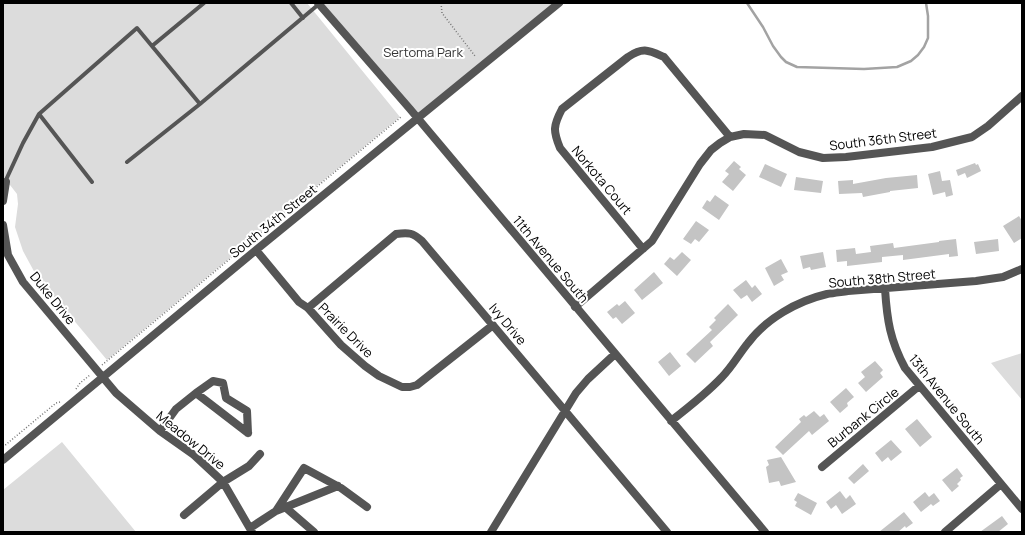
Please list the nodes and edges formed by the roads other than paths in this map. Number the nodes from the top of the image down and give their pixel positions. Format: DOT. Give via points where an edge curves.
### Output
graph roads {
  1 [pos="204,3"];
  2 [pos="291,3"];
  3 [pos="559,3"];
  4 [pos="318,4"];
  5 [pos="303,18"];
  6 [pos="152,46"];
  7 [pos="1022,96"];
  8 [pos="200,104"];
  9 [pos="39,114"];
  10 [pos="418,119"];
  11 [pos="730,137"];
  12 [pos="127,162"];
  13 [pos="4,181"];
  14 [pos="92,182"];
  15 [pos="3,201"];
  16 [pos="3,225"];
  17 [pos="643,249"];
  18 [pos="256,250"];
  19 [pos="1022,269"];
  20 [pos="885,289"];
  21 [pos="575,306"];
  22 [pos="308,308"];
  23 [pos="493,325"];
  24 [pos="615,354"];
  25 [pos="103,377"];
  26 [pos="919,386"];
  27 [pos="196,393"];
  28 [pos="566,412"];
  29 [pos="672,421"];
  30 [pos="160,431"];
  31 [pos="260,454"];
  32 [pos="3,460"];
  33 [pos="822,467"];
  34 [pos="223,482"];
  35 [pos="1001,484"];
  36 [pos="338,486"];
  37 [pos="285,507"];
  38 [pos="367,507"];
  39 [pos="1022,509"];
  40 [pos="276,511"];
  41 [pos="184,515"];
  42 [pos="251,530"];
  43 [pos="314,532"];
  44 [pos="491,532"];
  45 [pos="667,532"];
  46 [pos="764,532"];
  47 [pos="945,532"];
  1 -- 6 [label="lane"];
  2 -- 5 [label="lane"];
  3 -- 10 [label="street, South 34th Street"];
  4 -- 5 [label="lane"];
  4 -- 10 [label="street, 11th Avenue South"];
  5 -- 8 [label="lane"];
  6 -- 8 [label="lane"];
  6 -- 9 [label="lane" via="136,28"];
  7 -- 11 [label="street, South 36th Street" via="972,137 932,147 846,158 823,158 800,152 765,135 744,134"];
  8 -- 12 [label="lane"];
  9 -- 13 [label="lane"];
  9 -- 14 [label="lane"];
  10 -- 18 [label="street, South 34th Street"];
  10 -- 21 [label="street, 11th Avenue South"];
  11 -- 17 [label="street, South 36th Street" via="710,150 652,241"];
  11 -- 17 [label="street, Norkota Court" via="664,57 653,52 638,51 628,57 562,109 554,127 560,148"];
  13 -- 15 [label="street"];
  16 -- 25 [label="street, Duke Drive" via="8,255 23,282"];
  17 -- 21 [label="street, South 36th Street"];
  18 -- 22 [label="street, Prairie Drive" via="299,302"];
  18 -- 25 [label="street, South 34th Street"];
  19 -- 20 [label="street, South 38th Street" via="1004,277"];
  20 -- 26 [label="street, 13th Avenue South" via="892,341 905,368"];
  20 -- 29 [label="street, South 38th Street" via="827,294 791,308 759,331 723,376"];
  21 -- 24 [label="street, 11th Avenue South"];
  22 -- 23 [label="street, Prairie Drive" via="353,357 379,376 402,387 417,384"];
  22 -- 23 [label="street, Ivy Drive" via="396,234 404,233 414,234 422,241"];
  23 -- 28 [label="street, Ivy Drive"];
  24 -- 28 [label="street" via="576,393"];
  24 -- 29 [label="street, 11th Avenue South"];
  25 -- 30 [label="street, Meadow Drive" via="116,393"];
  25 -- 32 [label="street, South 34th Street"];
  26 -- 33 [label="street, Burbank Circle"];
  26 -- 35 [label="street, 13th Avenue South"];
  27 -- 27 [label="street" via="248,433 247,411 226,398 223,384 213,381"];
  27 -- 30 [label="street" via="176,409"];
  28 -- 44 [label="street"];
  28 -- 45 [label="street, Ivy Drive"];
  29 -- 46 [label="street, 11th Avenue South"];
  30 -- 34 [label="street, Meadow Drive" via="194,455"];
  31 -- 34 [label="street" via="249,466"];
  34 -- 41 [label="street"];
  34 -- 42 [label="street, Meadow Drive"];
  35 -- 39 [label="street, 13th Avenue South"];
  35 -- 47 [label="street"];
  36 -- 37 [label="street"];
  36 -- 38 [label="street"];
  36 -- 40 [label="street" via="304,468"];
  37 -- 40 [label="street"];
  37 -- 43 [label="street"];
  40 -- 42 [label="street"];
}
